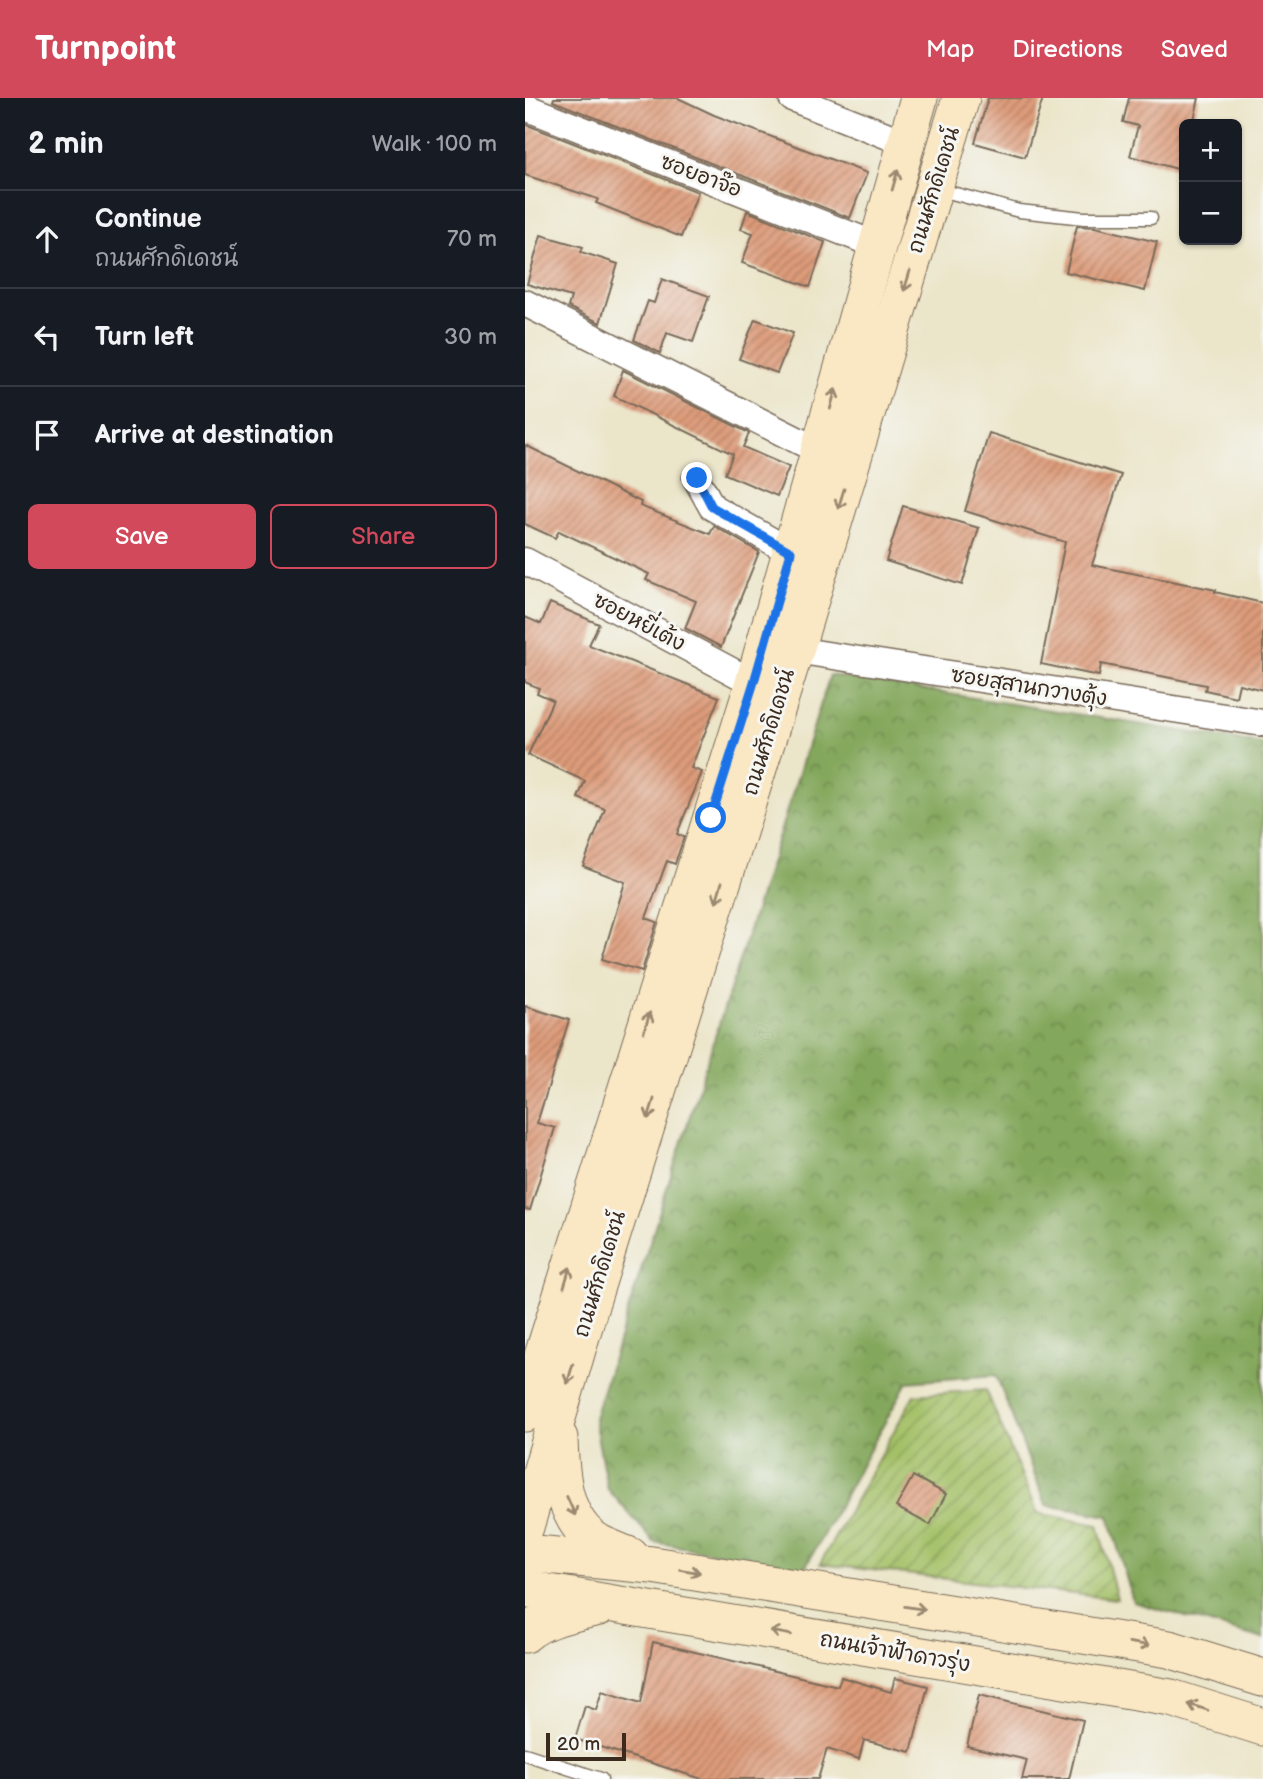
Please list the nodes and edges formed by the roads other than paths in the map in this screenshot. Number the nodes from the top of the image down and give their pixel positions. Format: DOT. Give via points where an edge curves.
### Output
graph roads {
  1 [pos="792,98"];
  2 [pos="919,98"];
  3 [pos="961,98"];
  4 [pos="525,107"];
  5 [pos="906,143"];
  6 [pos="935,189"];
  7 [pos="1151,218"];
  8 [pos="876,245"];
  9 [pos="525,303"];
  10 [pos="819,451"];
  11 [pos="697,478"];
  12 [pos="791,552"];
  13 [pos="525,561"];
  14 [pos="795,650"];
  15 [pos="754,682"];
  16 [pos="1263,723"];
  17 [pos="725,822"];
  18 [pos="541,1414"];
  19 [pos="525,1527"];
  20 [pos="525,1553"];
  21 [pos="652,1565"];
  22 [pos="525,1589"];
  23 [pos="610,1604"];
  24 [pos="525,1634"];
  25 [pos="1263,1678"];
  26 [pos="1263,1727"];
  27 [pos="525,1754"];
  28 [pos="601,1779"];
  1 -- 5 [label="street"];
  2 -- 5 [label="main road, ถนนศักดิเดชน์"];
  3 -- 6 [label="main road, ถนนศักดิเดชน์"];
  4 -- 8 [label="street, ซอยอาจ๊อ"];
  8 -- 5 [label="main road, ถนนศักดิเดชน์, one-way"];
  6 -- 7 [label="lane" via="1019,211 1084,218"];
  6 -- 14 [label="main road, ถนนศักดิเดชน์, one-way"];
  10 -- 8 [label="main road, ถนนศักดิเดชน์, one-way"];
  9 -- 10 [label="street"];
  10 -- 12 [label="main road, ถนนศักดิเดชน์"];
  11 -- 12 [label="street" via="712,507"];
  12 -- 15 [label="main road, ถนนศักดิเดชน์"];
  13 -- 15 [label="street, ซอยหยี่เต้ง"];
  14 -- 16 [label="street, ซอยสุสานกวางตุ้ง"];
  14 -- 17 [label="main road, ถนนศักดิเดชน์"];
  15 -- 17 [label="main road, ถนนศักดิเดชน์"];
  17 -- 18 [label="main road, ถนนศักดิเดชน์" via="595,1289"];
  18 -- 19 [label="main road, ถนนศักดิเดชน์"];
  18 -- 21 [label="main road, one-way" via="570,1509 584,1531 598,1543"];
  20 -- 21 [label="main road"];
  21 -- 25 [label="main road, one-way" via="1169,1649"];
  22 -- 23 [label="main road, ถนนเจ้าฟ้าดาวรุ่ง"];
  23 -- 24 [label="main road" via="553,1619"];
  26 -- 23 [label="main road, ถนนเจ้าฟ้าดาวรุ่ง, one-way" via="1171,1698"];
  27 -- 28 [label="lane"];
}
